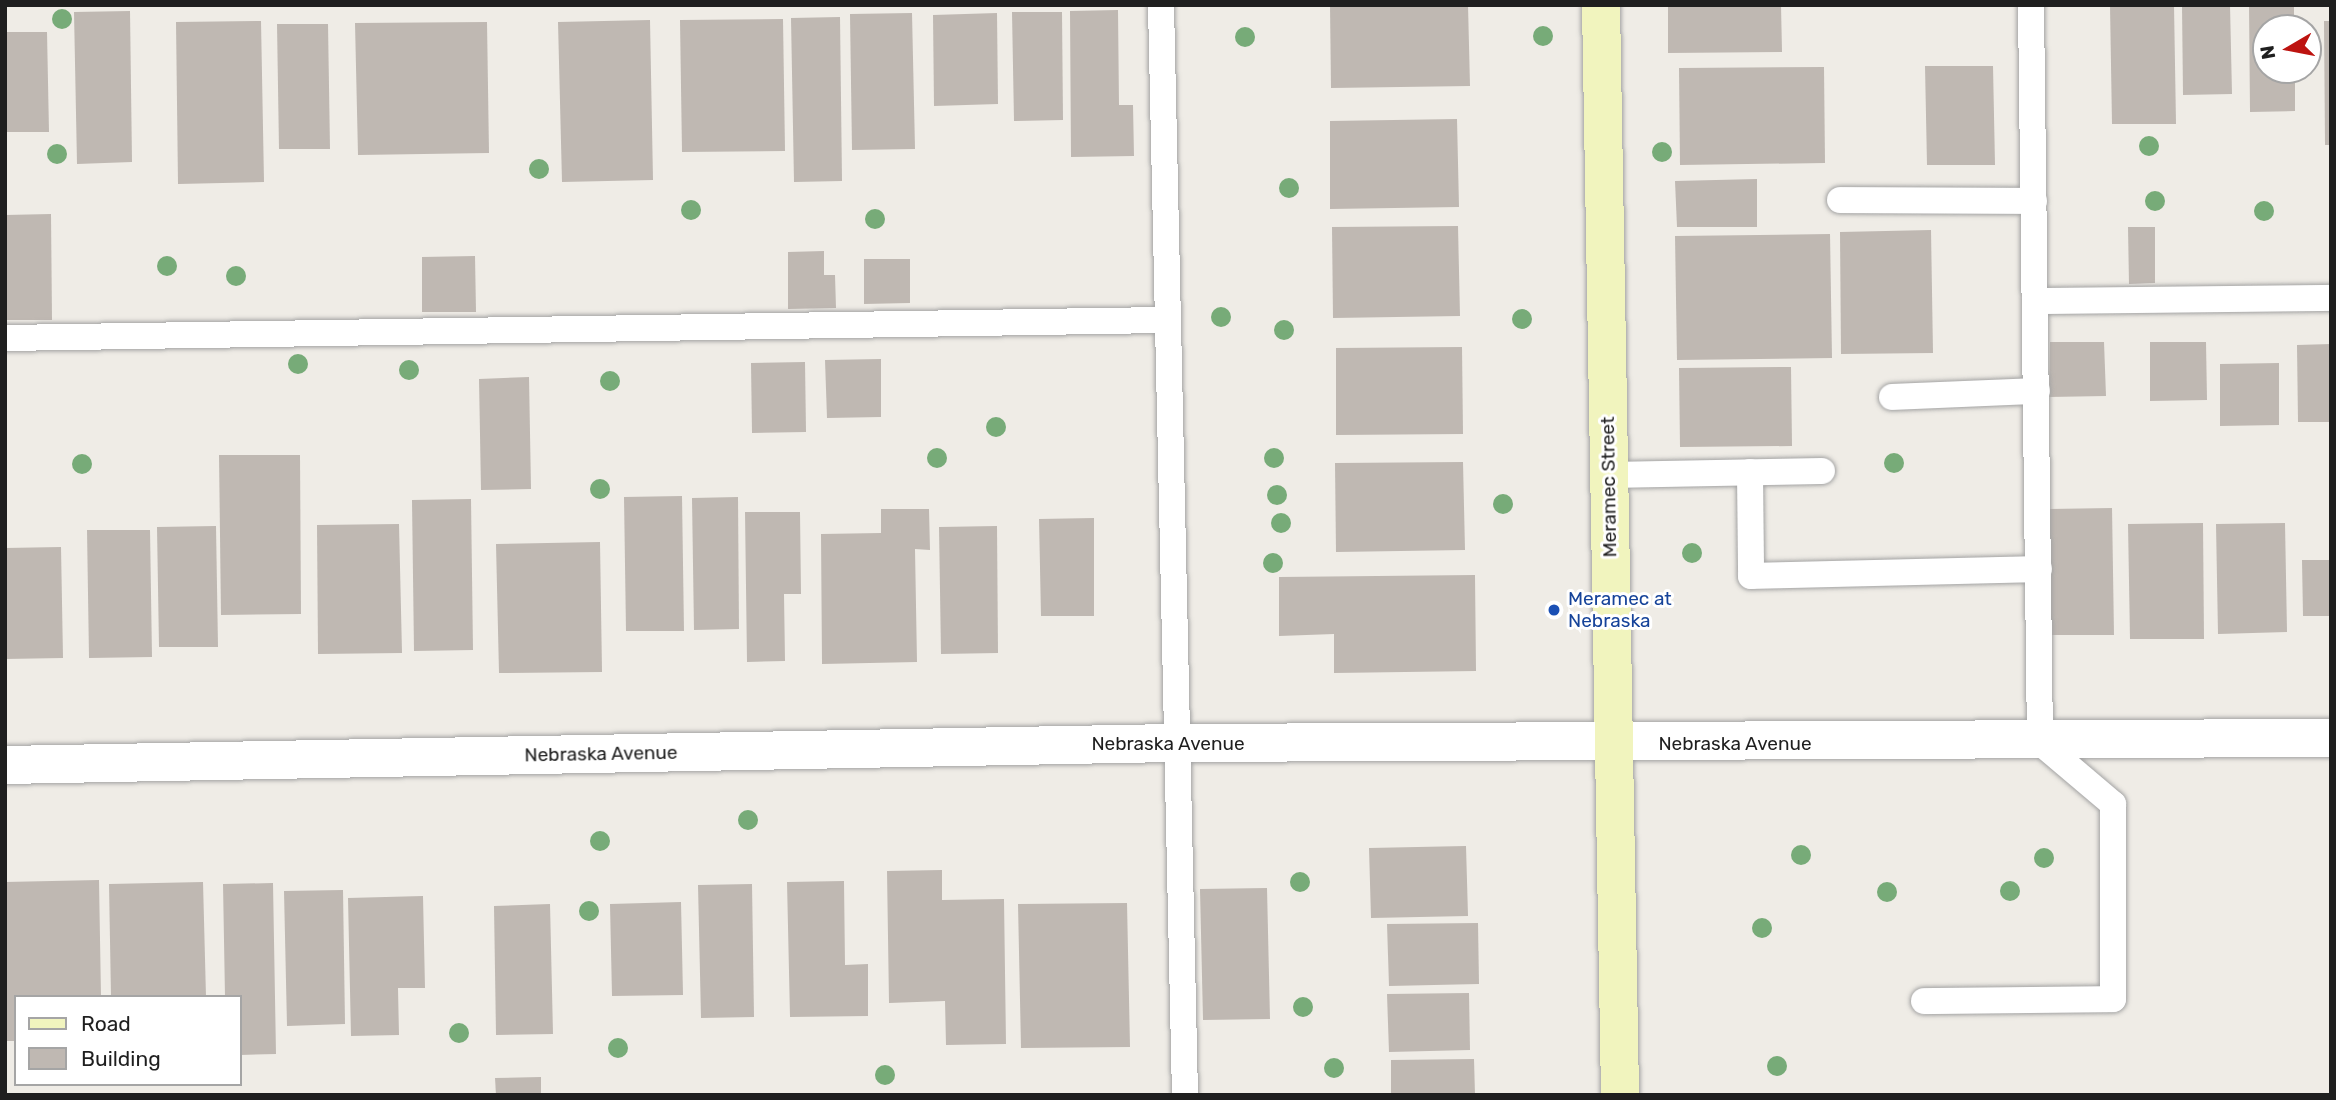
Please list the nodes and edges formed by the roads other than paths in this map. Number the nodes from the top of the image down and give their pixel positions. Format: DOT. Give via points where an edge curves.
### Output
graph roads {
  1 [pos="1161,5"];
  2 [pos="1601,5"];
  3 [pos="2031,5"];
  4 [pos="1840,200"];
  5 [pos="2034,201"];
  6 [pos="2331,298"];
  7 [pos="2035,301"];
  8 [pos="1165,320"];
  9 [pos="5,338"];
  10 [pos="2037,391"];
  11 [pos="1892,397"];
  12 [pos="1822,471"];
  13 [pos="1750,472"];
  14 [pos="1609,475"];
  15 [pos="2039,569"];
  16 [pos="2331,738"];
  17 [pos="2040,742"];
  18 [pos="1174,743"];
  19 [pos="1614,745"];
  20 [pos="5,765"];
  21 [pos="1924,1001"];
  22 [pos="1185,1095"];
  23 [pos="1620,1095"];
  1 -- 8 [label="lane"];
  2 -- 14 [label="street, Meramec Street"];
  3 -- 5 [label="lane"];
  4 -- 5 [label="lane"];
  5 -- 7 [label="lane"];
  6 -- 7 [label="lane"];
  7 -- 10 [label="lane"];
  8 -- 9 [label="lane"];
  8 -- 18 [label="lane"];
  10 -- 11 [label="lane"];
  10 -- 15 [label="lane"];
  12 -- 13 [label="lane"];
  13 -- 14 [label="lane"];
  13 -- 15 [label="lane" via="1751,576"];
  14 -- 19 [label="street, Meramec Street"];
  15 -- 17 [label="lane"];
  16 -- 17 [label="street, Nebraska Avenue"];
  17 -- 19 [label="street, Nebraska Avenue"];
  17 -- 21 [label="lane" via="2113,804 2113,999"];
  18 -- 19 [label="street, Nebraska Avenue"];
  18 -- 20 [label="street, Nebraska Avenue"];
  18 -- 22 [label="lane"];
  19 -- 23 [label="street, Meramec Street"];
}
